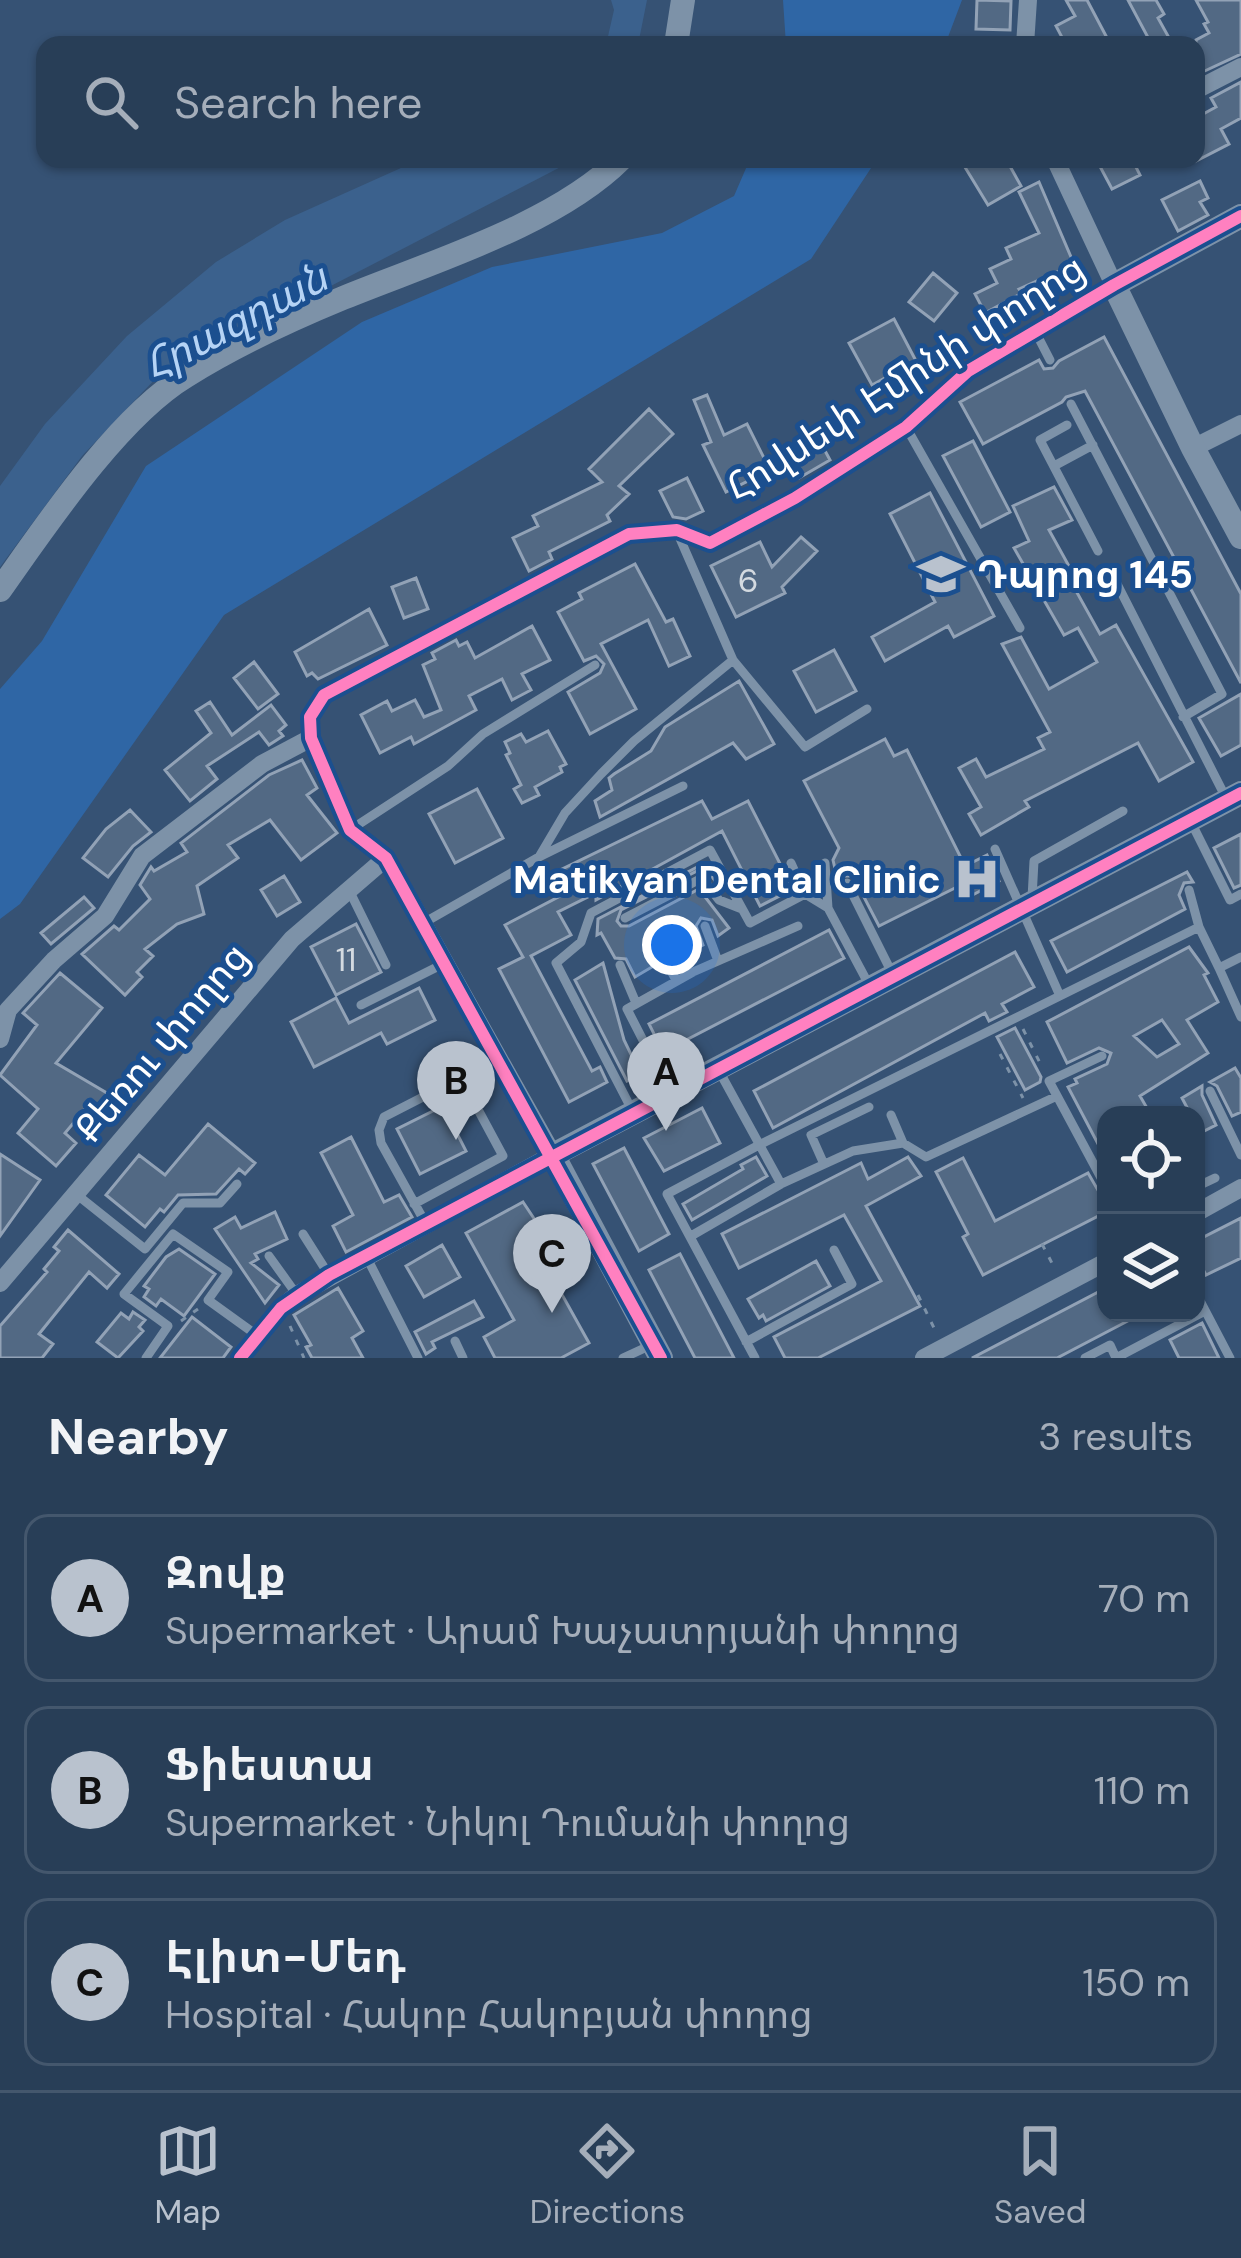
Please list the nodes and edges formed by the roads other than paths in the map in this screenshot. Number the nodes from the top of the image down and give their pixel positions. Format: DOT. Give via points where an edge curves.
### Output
graph roads {
  1 [pos="683,0"];
  2 [pos="1028,0"];
  3 [pos="677,36"];
  4 [pos="1025,36"];
  5 [pos="1241,67"];
  6 [pos="1205,85"];
  7 [pos="609,168"];
  8 [pos="1063,168"];
  9 [pos="1241,216"];
  10 [pos="1114,285"];
  11 [pos="1035,331"];
  12 [pos="1050,361"];
  13 [pos="1071,404"];
  14 [pos="1241,424"];
  15 [pos="1066,425"];
  16 [pos="906,427"];
  17 [pos="1093,446"];
  18 [pos="1192,448"];
  19 [pos="1054,466"];
  20 [pos="677,530"];
  21 [pos="1241,537"];
  22 [pos="1098,551"];
  23 [pos="1114,578"];
  24 [pos="0,590"];
  25 [pos="1020,628"];
  26 [pos="733,660"];
  27 [pos="595,665"];
  28 [pos="867,709"];
  29 [pos="1184,717"];
  30 [pos="311,738"];
  31 [pos="683,786"];
  32 [pos="1234,797"];
  33 [pos="1123,812"];
  34 [pos="1190,820"];
  35 [pos="350,830"];
  36 [pos="995,849"];
  37 [pos="539,857"];
  38 [pos="386,858"];
  39 [pos="791,862"];
  40 [pos="825,862"];
  41 [pos="847,883"];
  42 [pos="350,890"];
  43 [pos="1190,890"];
  44 [pos="806,894"];
  45 [pos="1241,894"];
  46 [pos="1028,906"];
  47 [pos="828,908"];
  48 [pos="742,909"];
  49 [pos="625,918"];
  50 [pos="750,923"];
  51 [pos="420,925"];
  52 [pos="705,926"];
  53 [pos="797,926"];
  54 [pos="1199,927"];
  55 [pos="654,939"];
  56 [pos="758,944"];
  57 [pos="1241,957"];
  58 [pos="718,961"];
  59 [pos="443,964"];
  60 [pos="386,965"];
  61 [pos="620,965"];
  62 [pos="1219,968"];
  63 [pos="676,980"];
  64 [pos="882,982"];
  65 [pos="1060,995"];
  66 [pos="636,1003"];
  67 [pos="361,1005"];
  68 [pos="1241,1017"];
  69 [pos="0,1039"];
  70 [pos="1102,1056"];
  71 [pos="498,1059"];
  72 [pos="718,1069"];
  73 [pos="461,1078"];
  74 [pos="1210,1091"];
  75 [pos="670,1094"];
  76 [pos="1055,1097"];
  77 [pos="868,1107"];
  78 [pos="633,1113"];
  79 [pos="891,1115"];
  80 [pos="903,1143"];
  81 [pos="759,1145"];
  82 [pos="553,1155"];
  83 [pos="1241,1155"];
  84 [pos="823,1162"];
  85 [pos="1097,1170"];
  86 [pos="1214,1178"];
  87 [pos="1205,1182"];
  88 [pos="237,1184"];
  89 [pos="781,1184"];
  90 [pos="1241,1188"];
  91 [pos="76,1194"];
  92 [pos="414,1204"];
  93 [pos="1205,1208"];
  94 [pos="426,1224"];
  95 [pos="303,1234"];
  96 [pos="691,1236"];
  97 [pos="834,1250"];
  98 [pos="269,1256"];
  99 [pos="366,1256"];
  100 [pos="1097,1267"];
  101 [pos="329,1275"];
  102 [pos="0,1283"];
  103 [pos="298,1295"];
  104 [pos="1205,1311"];
  105 [pos="1186,1322"];
  106 [pos="258,1336"];
  107 [pos="455,1341"];
  108 [pos="746,1342"];
  109 [pos="1143,1346"];
  110 [pos="657,1351"];
  111 [pos="146,1358"];
  112 [pos="240,1358"];
  113 [pos="418,1358"];
  114 [pos="463,1358"];
  115 [pos="623,1358"];
  116 [pos="755,1358"];
  117 [pos="924,1358"];
  118 [pos="1084,1358"];
  119 [pos="1116,1358"];
  120 [pos="1136,1358"];
  121 [pos="1230,1358"];
  1 -- 3 [label="street"];
  2 -- 4 [label="street"];
  5 -- 6 [label="street"];
  7 -- 24 [label="street" via="506,231 338,300 183,377 64,500"];
  8 -- 10 [label="street"];
  9 -- 10 [label="street, Հովսեփ Էմինի փողոց"];
  10 -- 11 [label="street, Հովսեփ Էմինի փողոց"];
  10 -- 18 [label="street"];
  11 -- 12 [label="lane"];
  11 -- 16 [label="street, Հովսեփ Էմինի փողոց" via="968,370"];
  13 -- 17 [label="lane"];
  14 -- 18 [label="street"];
  15 -- 19 [label="lane" via="1040,440"];
  16 -- 20 [label="street, Հովսեփ Էմինի փողոց" via="710,543"];
  16 -- 25 [label="lane"];
  17 -- 19 [label="lane"];
  17 -- 29 [label="lane" via="1222,694"];
  18 -- 21 [label="street"];
  19 -- 22 [label="lane"];
  20 -- 26 [label="lane"];
  20 -- 30 [label="street, Հովսեփ Էմինի փողոց" via="629,534 325,695 310,717"];
  23 -- 29 [label="lane"];
  26 -- 28 [label="lane" via="806,747"];
  26 -- 37 [label="lane" via="601,774"];
  27 -- 35 [label="lane"];
  29 -- 32 [label="lane"];
  30 -- 35 [label="street"];
  30 -- 69 [label="street" via="262,764 142,856 105,916 8,1010"];
  31 -- 37 [label="lane"];
  32 -- 34 [label="street"];
  33 -- 46 [label="lane" via="1034,861"];
  34 -- 45 [label="lane" via="1230,900"];
  34 -- 46 [label="street"];
  35 -- 38 [label="street"];
  36 -- 46 [label="lane"];
  37 -- 51 [label="lane"];
  38 -- 42 [label="street, Քեռու փողոց"];
  38 -- 51 [label="street"];
  39 -- 44 [label="lane"];
  40 -- 47 [label="lane"];
  41 -- 64 [label="lane"];
  42 -- 60 [label="lane"];
  42 -- 91 [label="street, Քեռու փողոց" via="292,939"];
  43 -- 54 [label="lane"];
  44 -- 47 [label="lane"];
  44 -- 50 [label="lane"];
  46 -- 64 [label="street"];
  46 -- 65 [label="lane"];
  47 -- 64 [label="lane"];
  48 -- 49 [label="lane" via="719,900 702,878"];
  48 -- 50 [label="lane"];
  48 -- 78 [label="lane" via="710,850 591,913 581,942 556,963"];
  50 -- 56 [label="lane"];
  51 -- 59 [label="street"];
  52 -- 58 [label="lane"];
  53 -- 56 [label="lane"];
  54 -- 62 [label="lane"];
  54 -- 65 [label="lane"];
  55 -- 63 [label="lane"];
  56 -- 58 [label="lane"];
  57 -- 62 [label="lane"];
  58 -- 63 [label="lane"];
  59 -- 67 [label="lane"];
  59 -- 71 [label="street"];
  61 -- 66 [label="lane"];
  62 -- 68 [label="lane"];
  63 -- 66 [label="lane"];
  64 -- 72 [label="street"];
  65 -- 81 [label="lane"];
  66 -- 75 [label="lane" via="627,1009"];
  70 -- 76 [label="lane" via="1049,1081"];
  71 -- 73 [label="lane"];
  71 -- 82 [label="street"];
  72 -- 75 [label="street"];
  72 -- 81 [label="lane"];
  73 -- 92 [label="lane" via="384,1117 379,1130"];
  73 -- 92 [label="lane" via="503,1156"];
  74 -- 83 [label="lane"];
  75 -- 78 [label="street"];
  76 -- 80 [label="lane" via="926,1157"];
  76 -- 85 [label="lane"];
  77 -- 84 [label="lane" via="811,1135"];
  78 -- 82 [label="street"];
  79 -- 80 [label="lane"];
  80 -- 84 [label="lane"];
  81 -- 89 [label="lane"];
  81 -- 96 [label="lane" via="668,1195"];
  82 -- 94 [label="street"];
  82 -- 110 [label="street"];
  84 -- 89 [label="lane"];
  86 -- 87 [label="lane"];
  88 -- 91 [label="lane" via="220,1203 183,1203 146,1249"];
  89 -- 96 [label="lane"];
  90 -- 93 [label="street"];
  91 -- 102 [label="street, Քեռու փողոց"];
  92 -- 94 [label="lane"];
  94 -- 99 [label="street"];
  95 -- 101 [label="lane"];
  96 -- 108 [label="lane"];
  97 -- 108 [label="lane" via="852,1284"];
  98 -- 103 [label="lane"];
  99 -- 101 [label="street"];
  99 -- 113 [label="lane"];
  100 -- 117 [label="street"];
  101 -- 103 [label="street"];
  103 -- 106 [label="street"];
  104 -- 121 [label="lane"];
  105 -- 109 [label="lane"];
  106 -- 111 [label="lane" via="208,1300 228,1272 173,1234 124,1294 168,1326"];
  106 -- 112 [label="street"];
  107 -- 114 [label="lane"];
  108 -- 116 [label="lane"];
  109 -- 119 [label="lane"];
  109 -- 120 [label="lane"];
  110 -- 115 [label="lane"];
  118 -- 119 [label="lane" via="1110,1345"];
}
